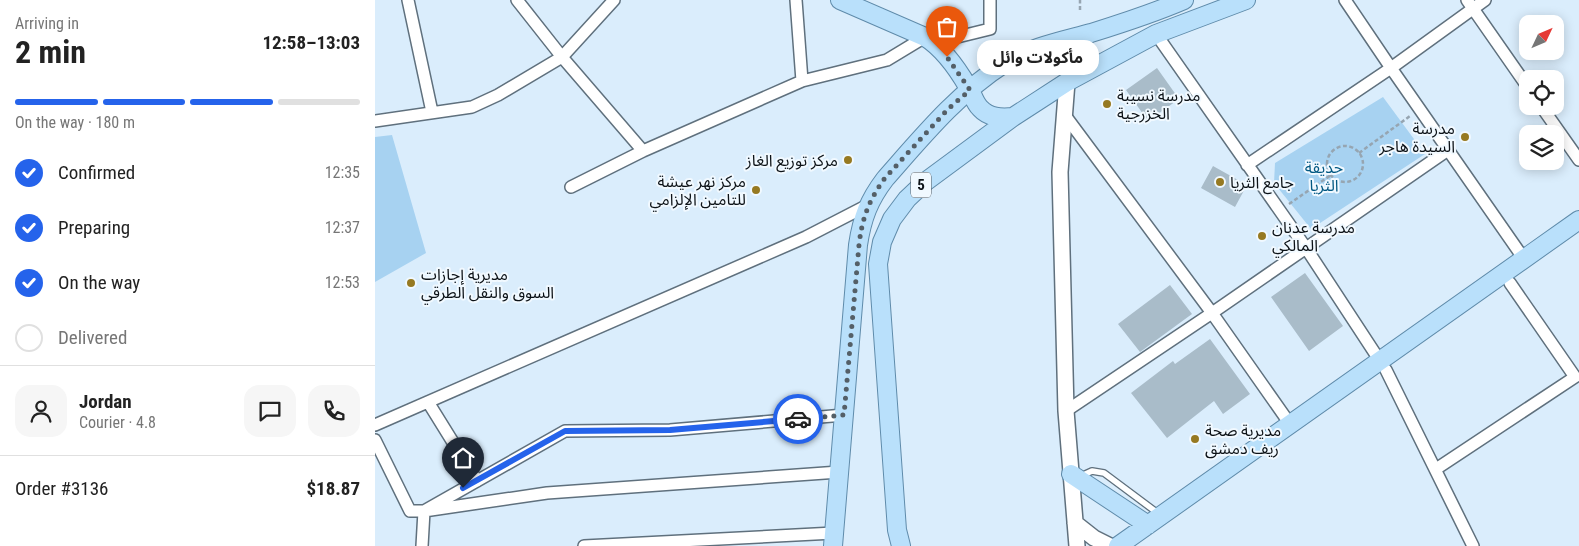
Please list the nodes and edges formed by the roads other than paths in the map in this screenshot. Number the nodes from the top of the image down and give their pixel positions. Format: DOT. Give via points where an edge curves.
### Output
graph roads {
  1 [pos="408,0"];
  2 [pos="517,0"];
  3 [pos="614,0"];
  4 [pos="796,0"];
  5 [pos="839,0"];
  6 [pos="990,0"];
  7 [pos="1182,0"];
  8 [pos="1246,0"];
  9 [pos="1345,0"];
  10 [pos="1485,0"];
  11 [pos="1470,4"];
  12 [pos="1156,34"];
  13 [pos="929,40"];
  14 [pos="562,58"];
  15 [pos="1391,68"];
  16 [pos="1519,74"];
  17 [pos="802,81"];
  18 [pos="1067,82"];
  19 [pos="970,90"];
  20 [pos="432,112"];
  21 [pos="1064,114"];
  22 [pos="1547,115"];
  23 [pos="1013,117"];
  24 [pos="375,121"];
  25 [pos="1448,150"];
  26 [pos="643,151"];
  27 [pos="1579,160"];
  28 [pos="1247,165"];
  29 [pos="571,187"];
  30 [pos="868,205"];
  31 [pos="1579,220"];
  32 [pos="1579,233"];
  33 [pos="1306,248"];
  34 [pos="1524,259"];
  35 [pos="1509,283"];
  36 [pos="1212,313"];
  37 [pos="1383,365"];
  38 [pos="1577,377"];
  39 [pos="428,402"];
  40 [pos="1066,411"];
  41 [pos="844,415"];
  42 [pos="1290,424"];
  43 [pos="375,425"];
  44 [pos="375,440"];
  45 [pos="1436,469"];
  46 [pos="839,472"];
  47 [pos="1074,476"];
  48 [pos="477,481"];
  49 [pos="424,511"];
  50 [pos="1154,520"];
  51 [pos="1075,523"];
  52 [pos="834,539"];
  53 [pos="900,545"];
  54 [pos="422,546"];
  55 [pos="583,546"];
  56 [pos="1077,546"];
  57 [pos="1110,546"];
  58 [pos="1118,546"];
  59 [pos="1137,546"];
  60 [pos="1473,546"];
  1 -- 20 [label="street"];
  2 -- 14 [label="street"];
  3 -- 14 [label="street"];
  4 -- 17 [label="street"];
  5 -- 13 [label="main road"];
  6 -- 13 [label="street" via="989,29"];
  7 -- 19 [label="main road, 5" via="1149,14 1030,52 1006,63"];
  8 -- 12 [label="main road, 5"];
  9 -- 15 [label="street"];
  10 -- 11 [label="street"];
  11 -- 15 [label="street"];
  11 -- 16 [label="street"];
  12 -- 18 [label="main road, 5"];
  12 -- 28 [label="street"];
  13 -- 17 [label="street" via="887,60"];
  13 -- 19 [label="main road" via="947,57"];
  14 -- 20 [label="street" via="499,95 471,107"];
  14 -- 26 [label="street"];
  15 -- 25 [label="street"];
  15 -- 28 [label="street"];
  17 -- 26 [label="street"];
  18 -- 21 [label="street"];
  18 -- 23 [label="main road, 5"];
  19 -- 23 [label="main road" via="974,100 990,116"];
  19 -- 30 [label="main road, 5" via="948,109 885,178"];
  20 -- 24 [label="street"];
  21 -- 36 [label="street"];
  21 -- 40 [label="street" via="1060,172"];
  22 -- 27 [label="street"];
  23 -- 53 [label="main road, 5" via="913,193 892,219 882,242 878,264"];
  25 -- 33 [label="street"];
  25 -- 34 [label="street"];
  26 -- 29 [label="street"];
  28 -- 33 [label="street"];
  30 -- 39 [label="street" via="806,237"];
  30 -- 41 [label="main road, 5" via="861,224"];
  31 -- 34 [label="main road"];
  32 -- 35 [label="main road"];
  33 -- 36 [label="street"];
  33 -- 37 [label="street"];
  34 -- 37 [label="main road"];
  35 -- 37 [label="main road"];
  35 -- 38 [label="street"];
  36 -- 40 [label="street"];
  36 -- 42 [label="street"];
  37 -- 42 [label="main road"];
  37 -- 45 [label="street"];
  37 -- 59 [label="main road"];
  38 -- 45 [label="street"];
  39 -- 43 [label="street"];
  39 -- 48 [label="street"];
  40 -- 47 [label="street"];
  41 -- 46 [label="main road, 5"];
  41 -- 48 [label="street" via="670,430 565,431"];
  42 -- 50 [label="main road"];
  44 -- 49 [label="street" via="410,511"];
  45 -- 60 [label="street"];
  46 -- 49 [label="street" via="547,493"];
  46 -- 52 [label="main road, 5"];
  47 -- 50 [label="main road"];
  47 -- 51 [label="street"];
  48 -- 49 [label="street"];
  49 -- 54 [label="street"];
  50 -- 58 [label="main road"];
  51 -- 56 [label="street"];
  51 -- 57 [label="street"];
  52 -- 55 [label="street"];
}
